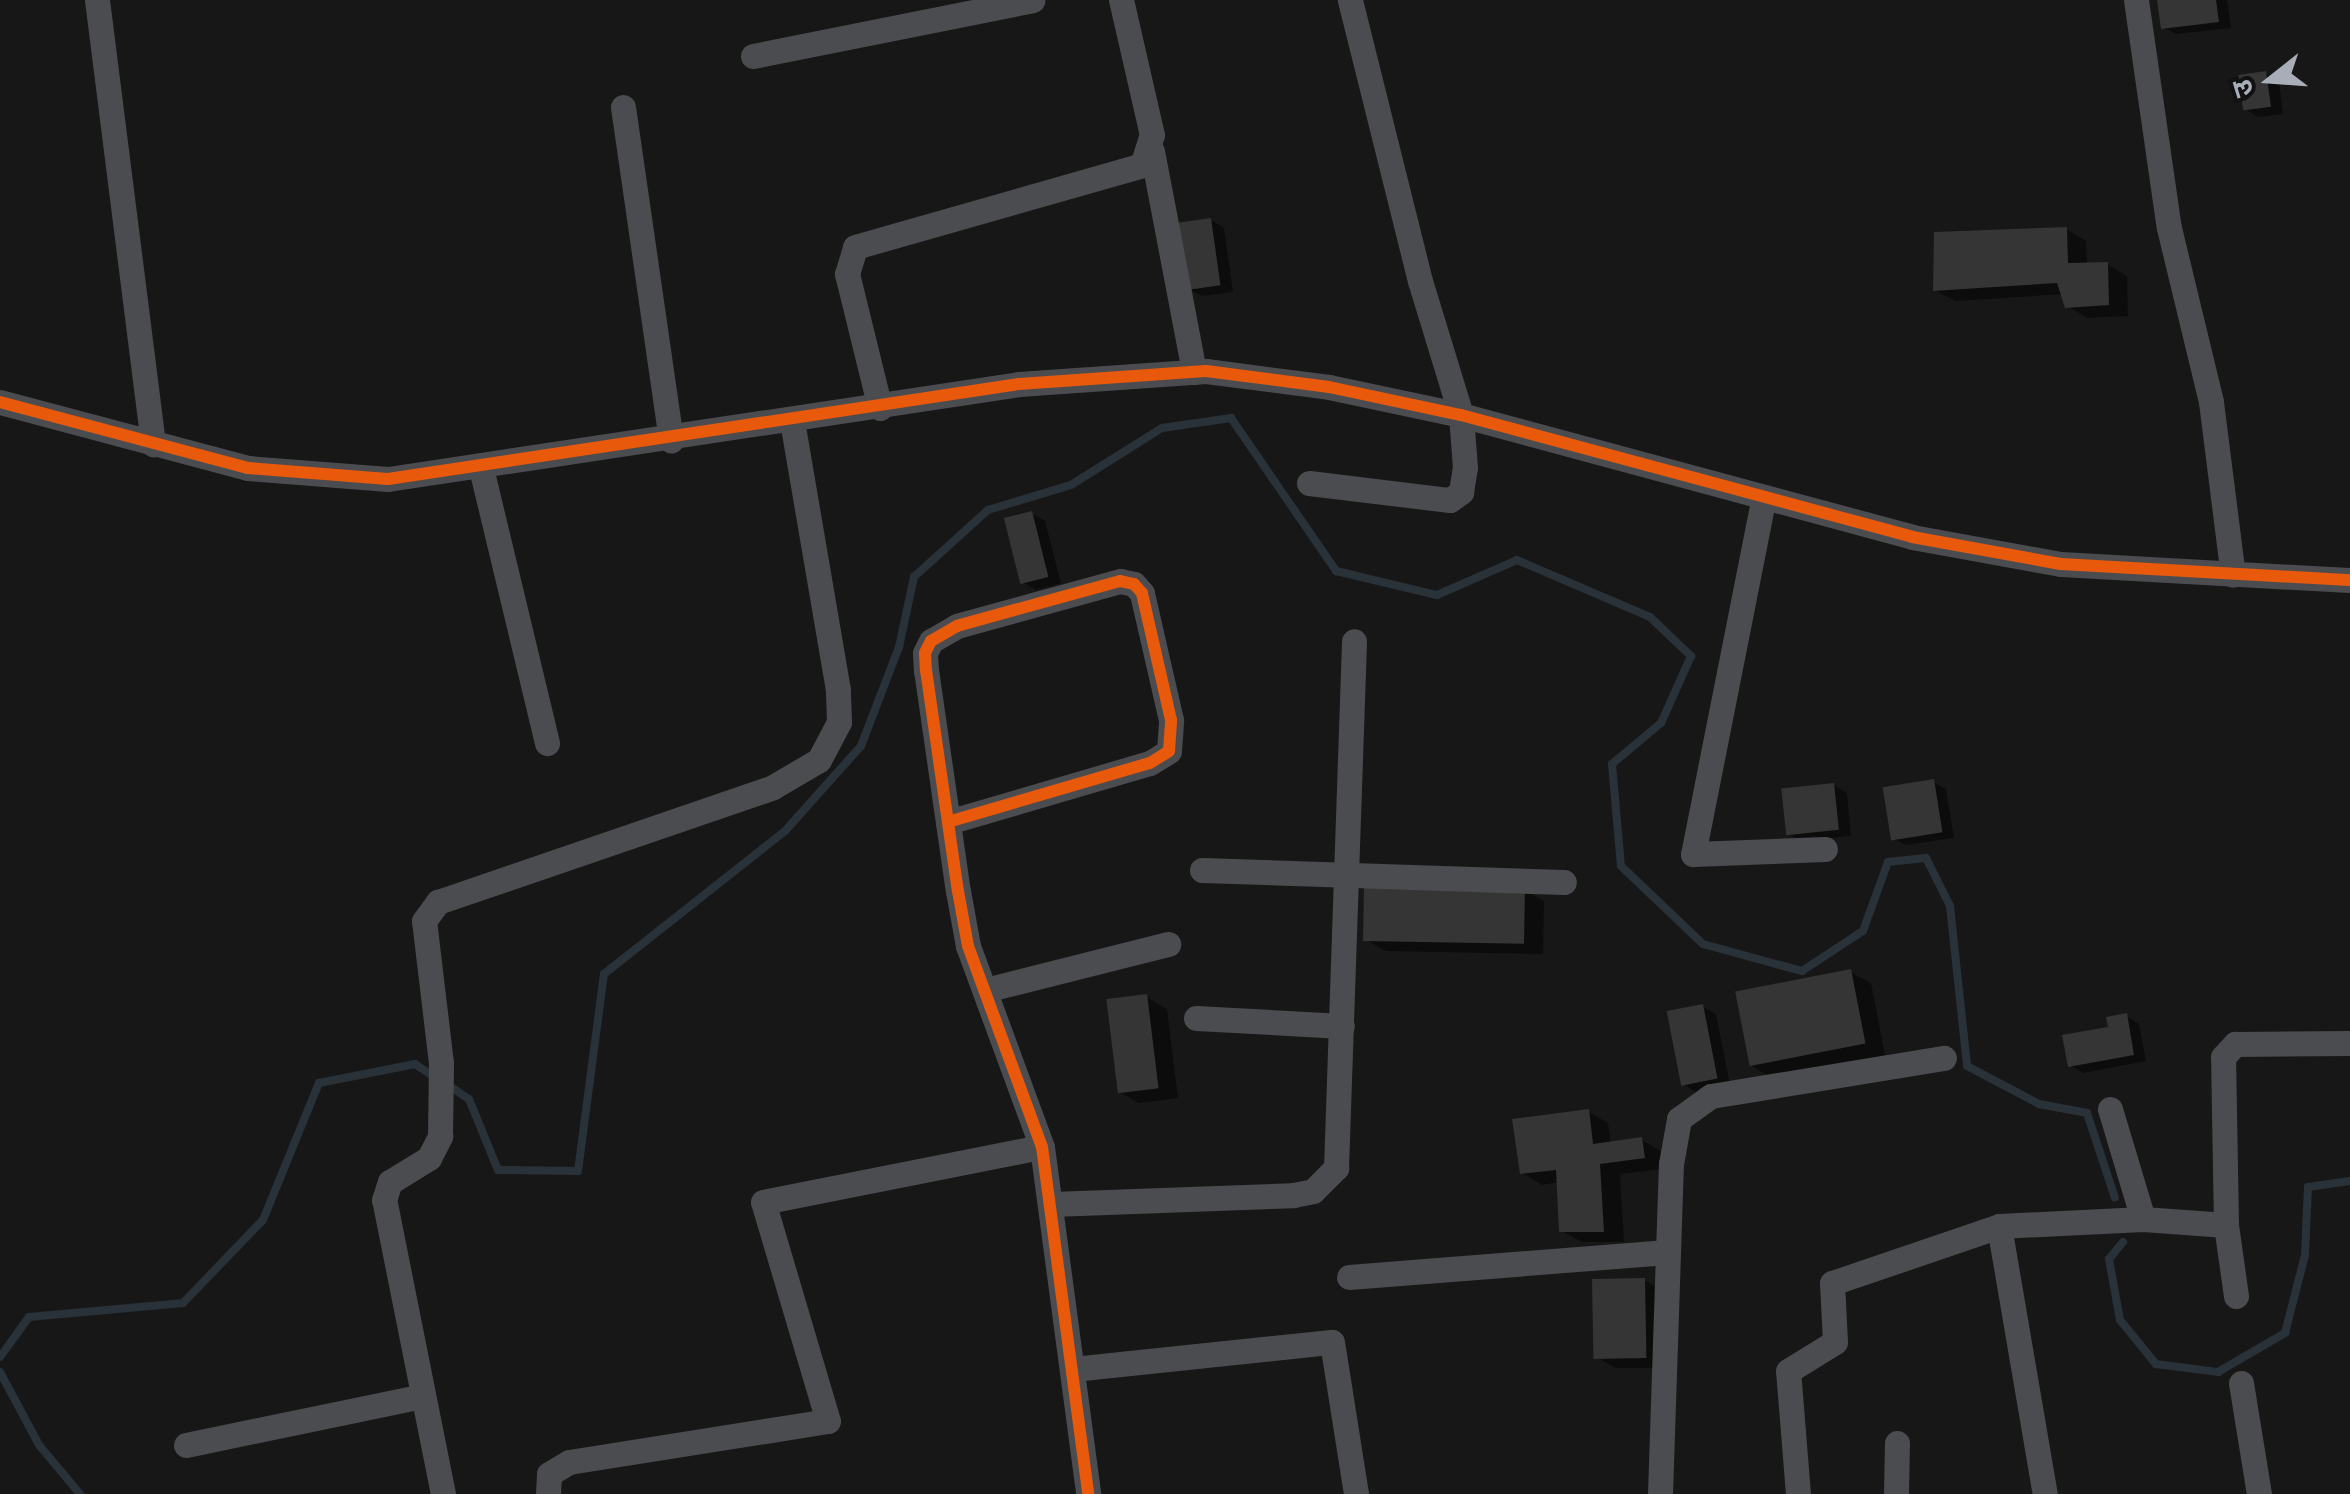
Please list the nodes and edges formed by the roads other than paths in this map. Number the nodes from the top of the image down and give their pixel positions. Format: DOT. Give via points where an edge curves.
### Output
graph roads {
  1 [pos="97,0"];
  2 [pos="1032,0"];
  3 [pos="1122,0"];
  4 [pos="1350,0"];
  5 [pos="2136,0"];
  6 [pos="753,56"];
  7 [pos="623,107"];
  8 [pos="1152,151"];
  9 [pos="1194,372"];
  10 [pos="0,402"];
  11 [pos="880,408"];
  12 [pos="1461,415"];
  13 [pos="792,422"];
  14 [pos="672,441"];
  15 [pos="153,444"];
  16 [pos="481,468"];
  17 [pos="1309,483"];
  18 [pos="1763,501"];
  19 [pos="2233,575"];
  20 [pos="2350,580"];
  21 [pos="1354,641"];
  22 [pos="547,744"];
  23 [pos="948,822"];
  24 [pos="1825,849"];
  25 [pos="1202,870"];
  26 [pos="1349,872"];
  27 [pos="1564,882"];
  28 [pos="1168,944"];
  29 [pos="985,990"];
  30 [pos="1196,1018"];
  31 [pos="1342,1026"];
  32 [pos="2350,1043"];
  33 [pos="1944,1058"];
  34 [pos="2110,1109"];
  35 [pos="1042,1146"];
  36 [pos="1052,1204"];
  37 [pos="2144,1219"];
  38 [pos="1999,1226"];
  39 [pos="2226,1226"];
  40 [pos="1667,1252"];
  41 [pos="1349,1277"];
  42 [pos="2236,1296"];
  43 [pos="1073,1369"];
  44 [pos="2240,1382"];
  45 [pos="422,1396"];
  46 [pos="1897,1443"];
  47 [pos="186,1445"];
  48 [pos="443,1494"];
  49 [pos="548,1494"];
  50 [pos="1088,1494"];
  51 [pos="1356,1494"];
  52 [pos="1660,1494"];
  53 [pos="1798,1494"];
  54 [pos="1896,1494"];
  55 [pos="2045,1494"];
  56 [pos="2259,1494"];
  1 -- 15 [label="street"];
  2 -- 6 [label="street"];
  3 -- 8 [label="street"];
  4 -- 12 [label="street" via="1420,282"];
  5 -- 19 [label="street" via="2168,228 2211,402"];
  7 -- 14 [label="street"];
  8 -- 9 [label="street"];
  8 -- 11 [label="street" via="1128,173 855,247 846,274"];
  9 -- 11 [label="street" via="1020,384"];
  9 -- 12 [label="street" via="1312,384"];
  10 -- 15 [label="street"];
  11 -- 13 [label="street"];
  12 -- 17 [label="street" via="1465,468 1461,492 1450,500"];
  12 -- 18 [label="street"];
  13 -- 14 [label="street"];
  13 -- 45 [label="street" via="838,690 839,722 820,760 773,787 516,872 428,909 423,935 442,1062 436,1149 390,1182 384,1200"];
  14 -- 16 [label="street"];
  15 -- 16 [label="street" via="321,479"];
  16 -- 22 [label="street"];
  18 -- 19 [label="street" via="2061,564"];
  18 -- 24 [label="street" via="1693,854"];
  19 -- 20 [label="street"];
  21 -- 26 [label="street"];
  23 -- 23 [label="street" via="926,670 930,640 957,626 1120,581 1134,584 1142,592 1170,720 1169,750 1150,764"];
  23 -- 29 [label="street" via="968,946"];
  25 -- 26 [label="street"];
  26 -- 27 [label="street"];
  26 -- 31 [label="street"];
  28 -- 29 [label="street"];
  29 -- 35 [label="street"];
  30 -- 31 [label="street"];
  31 -- 36 [label="street" via="1336,1168 1312,1191"];
  32 -- 39 [label="street" via="2228,1048"];
  33 -- 40 [label="street" via="1711,1096 1690,1106 1674,1137"];
  34 -- 37 [label="street"];
  35 -- 36 [label="street"];
  35 -- 49 [label="street" via="763,1202 828,1421 569,1462 549,1474"];
  36 -- 43 [label="street"];
  37 -- 38 [label="street"];
  37 -- 39 [label="street"];
  38 -- 53 [label="street" via="1832,1283 1835,1342 1788,1371"];
  38 -- 55 [label="street"];
  39 -- 42 [label="street"];
  40 -- 41 [label="street"];
  40 -- 52 [label="street"];
  43 -- 50 [label="street"];
  43 -- 51 [label="street" via="1332,1342"];
  44 -- 56 [label="street"];
  45 -- 47 [label="street"];
  45 -- 48 [label="street"];
  46 -- 54 [label="street"];
}
